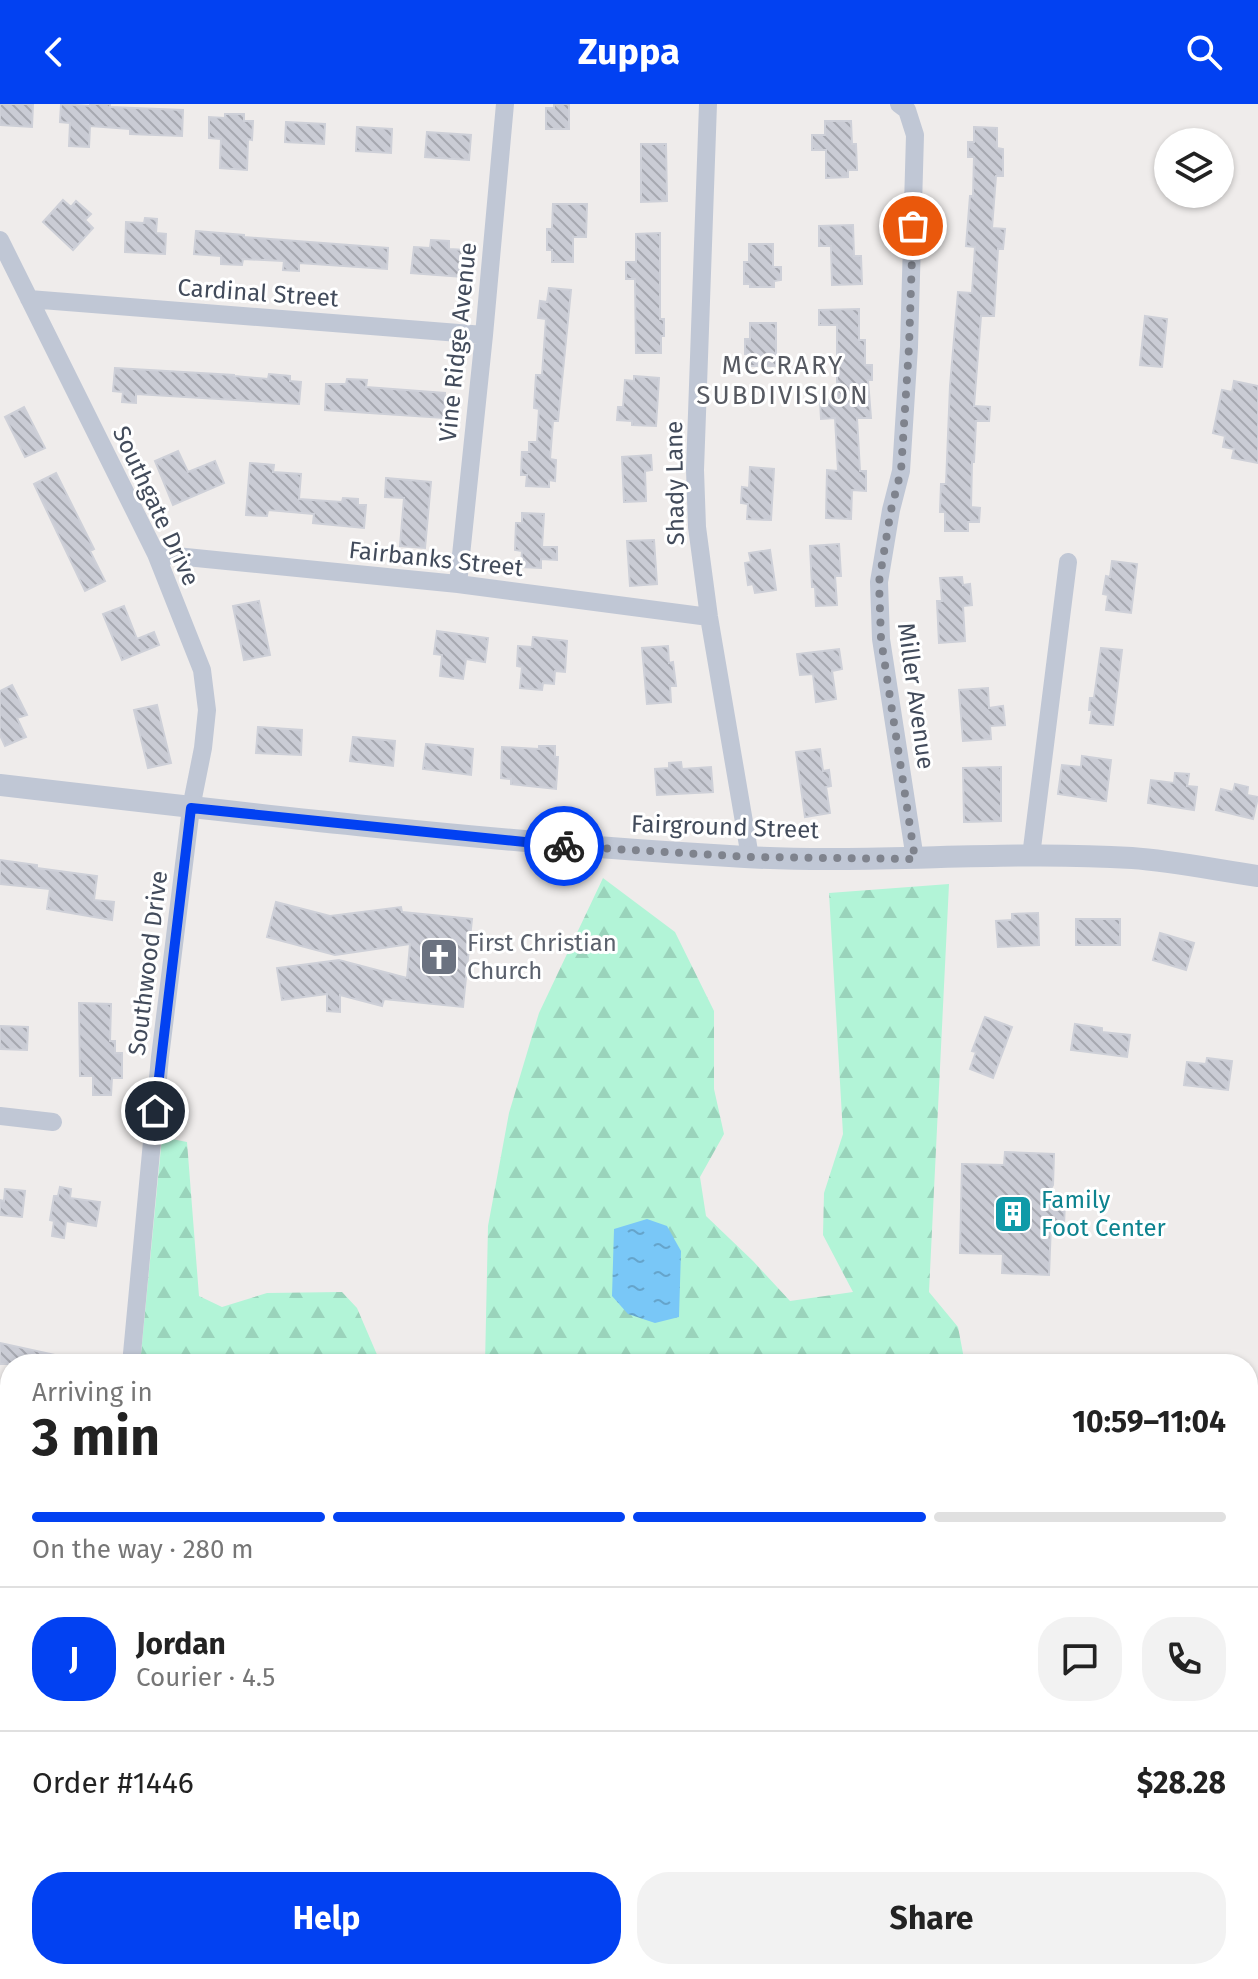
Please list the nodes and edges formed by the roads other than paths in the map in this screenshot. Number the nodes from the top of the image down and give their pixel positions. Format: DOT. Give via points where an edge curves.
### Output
graph roads {
  1 [pos="505,104"];
  2 [pos="708,104"];
  3 [pos="903,107"];
  4 [pos="0,240"];
  5 [pos="29,299"];
  6 [pos="484,335"];
  7 [pos="156,554"];
  8 [pos="1068,562"];
  9 [pos="458,584"];
  10 [pos="709,617"];
  11 [pos="0,785"];
  12 [pos="191,808"];
  13 [pos="1031,856"];
  14 [pos="750,857"];
  15 [pos="915,859"];
  16 [pos="1258,876"];
  17 [pos="0,1116"];
  18 [pos="53,1122"];
  19 [pos="132,1354"];
  1 -- 6 [label="street, Vine Ridge Avenue"];
  2 -- 10 [label="street, Shady Lane" via="695,470"];
  3 -- 15 [label="street, Miller Avenue" via="915,135 909,347 901,471 879,582 881,639"];
  4 -- 5 [label="street, Southgate Drive"];
  5 -- 6 [label="street, Cardinal Street"];
  5 -- 7 [label="street, Southgate Drive"];
  6 -- 9 [label="street, Vine Ridge Avenue"];
  7 -- 9 [label="street, Fairbanks Street"];
  7 -- 12 [label="street, Southgate Drive" via="202,670 207,710"];
  8 -- 13 [label="street"];
  9 -- 10 [label="street, Fairbanks Street"];
  10 -- 14 [label="street, Shady Lane"];
  11 -- 12 [label="street, Fairground Street"];
  12 -- 14 [label="street, Fairground Street" via="558,845"];
  12 -- 19 [label="street, Southwood Drive" via="160,1057"];
  13 -- 15 [label="street, Fairground Street"];
  13 -- 16 [label="street, Fairground Street" via="1134,858"];
  14 -- 15 [label="street, Fairground Street"];
  17 -- 18 [label="street"];
}
